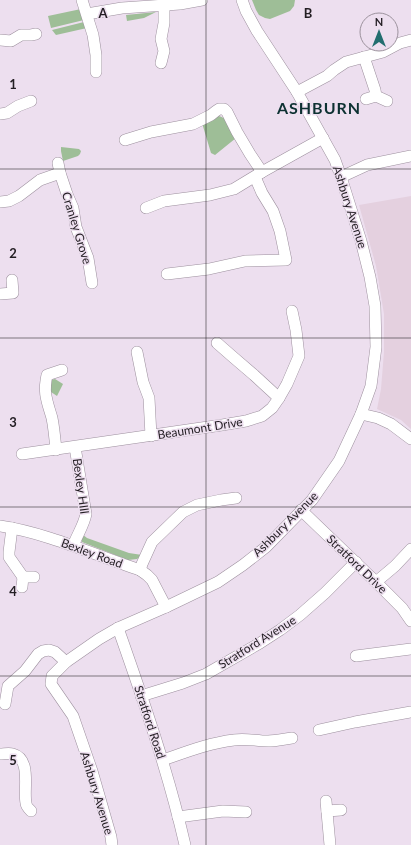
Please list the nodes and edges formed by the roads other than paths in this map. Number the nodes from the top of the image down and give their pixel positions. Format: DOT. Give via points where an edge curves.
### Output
graph roads {
  1 [pos="82,0"];
  2 [pos="202,0"];
  3 [pos="242,0"];
  4 [pos="164,5"];
  5 [pos="87,14"];
  6 [pos="36,34"];
  7 [pos="0,40"];
  8 [pos="411,40"];
  9 [pos="364,57"];
  10 [pos="160,63"];
  11 [pos="96,72"];
  12 [pos="297,92"];
  13 [pos="32,101"];
  14 [pos="388,101"];
  15 [pos="0,114"];
  16 [pos="323,138"];
  17 [pos="125,140"];
  18 [pos="411,156"];
  19 [pos="258,174"];
  20 [pos="342,177"];
  21 [pos="0,202"];
  22 [pos="146,208"];
  23 [pos="167,274"];
  24 [pos="12,280"];
  25 [pos="92,283"];
  26 [pos="0,294"];
  27 [pos="292,311"];
  28 [pos="217,343"];
  29 [pos="137,352"];
  30 [pos="62,370"];
  31 [pos="279,398"];
  32 [pos="361,414"];
  33 [pos="151,436"];
  34 [pos="411,439"];
  35 [pos="75,447"];
  36 [pos="56,450"];
  37 [pos="22,454"];
  38 [pos="236,498"];
  39 [pos="301,510"];
  40 [pos="0,526"];
  41 [pos="12,528"];
  42 [pos="73,546"];
  43 [pos="411,549"];
  44 [pos="356,562"];
  45 [pos="140,570"];
  46 [pos="26,580"];
  47 [pos="376,582"];
  48 [pos="166,607"];
  49 [pos="411,621"];
  50 [pos="118,628"];
  51 [pos="411,649"];
  52 [pos="356,656"];
  53 [pos="66,662"];
  54 [pos="141,696"];
  55 [pos="5,704"];
  56 [pos="411,712"];
  57 [pos="318,730"];
  58 [pos="292,738"];
  59 [pos="0,754"];
  60 [pos="162,760"];
  61 [pos="341,810"];
  62 [pos="31,811"];
  63 [pos="246,812"];
  64 [pos="178,817"];
  65 [pos="112,845"];
  66 [pos="185,845"];
  67 [pos="330,845"];
  1 -- 5 [label="street"];
  2 -- 4 [label="street"];
  3 -- 12 [label="street, Ashbury Avenue" via="257,31"];
  4 -- 5 [label="street"];
  4 -- 10 [label="street" via="161,39 164,51"];
  5 -- 11 [label="street" via="93,35"];
  6 -- 7 [label="street" via="21,35 11,41"];
  8 -- 9 [label="street"];
  9 -- 12 [label="street" via="346,62 327,76"];
  9 -- 14 [label="street" via="375,90 371,98"];
  12 -- 16 [label="street, Ashbury Avenue"];
  13 -- 15 [label="street"];
  16 -- 19 [label="street"];
  16 -- 20 [label="street, Ashbury Avenue"];
  17 -- 19 [label="street" via="193,124 219,109 224,109 247,148"];
  18 -- 20 [label="street" via="367,165"];
  19 -- 22 [label="street" via="234,189 164,201"];
  19 -- 23 [label="street" via="262,193 273,211 280,231 286,260 245,261"];
  20 -- 32 [label="street, Ashbury Avenue" via="361,241 375,306 376,347 371,386"];
  21 -- 25 [label="street, Cranley Grove" via="19,196 59,168 88,258"];
  24 -- 26 [label="street" via="12,293"];
  27 -- 31 [label="street, Beaumont Drive" via="299,356"];
  28 -- 31 [label="street"];
  29 -- 33 [label="street" via="149,398"];
  30 -- 36 [label="street" via="47,375 45,382 45,396 52,419"];
  31 -- 33 [label="street, Beaumont Drive" via="262,416 246,421"];
  32 -- 34 [label="street" via="378,418"];
  32 -- 39 [label="street, Ashbury Avenue" via="339,461 312,500"];
  33 -- 35 [label="street, Beaumont Drive"];
  35 -- 36 [label="street, Beaumont Drive"];
  35 -- 42 [label="street, Bexley HIll" via="86,514"];
  36 -- 37 [label="street, Beaumont Drive"];
  38 -- 45 [label="street" via="197,505 183,512 152,542"];
  39 -- 44 [label="street, Stratford Drive"];
  39 -- 48 [label="street, Ashbury Avenue" via="266,547 244,565 218,582"];
  40 -- 41 [label="street, Bexley Road"];
  41 -- 42 [label="street, Bexley Road"];
  41 -- 46 [label="street" via="9,557"];
  42 -- 45 [label="street, Bexley Road"];
  43 -- 47 [label="street"];
  44 -- 47 [label="street, Stratford Drive"];
  44 -- 54 [label="street, Stratford Avenue" via="300,615 260,643 206,674"];
  45 -- 48 [label="street, Bexley Road" via="152,580"];
  47 -- 49 [label="street, Stratford Drive"];
  48 -- 50 [label="street, Ashbury Avenue"];
  50 -- 53 [label="street, Ashbury Avenue"];
  50 -- 54 [label="street, Stratford Road"];
  51 -- 52 [label="street"];
  53 -- 55 [label="street" via="49,650 38,654 25,672 8,686"];
  53 -- 65 [label="street, Ashbury Avenue" via="52,676 51,684 73,716 92,771"];
  54 -- 60 [label="street, Stratford Road"];
  56 -- 57 [label="street"];
  58 -- 60 [label="street" via="268,741 230,740"];
  59 -- 62 [label="street" via="13,754 23,762 26,776 26,805"];
  60 -- 64 [label="street, Stratford Road"];
  61 -- 67 [label="street" via="326,806"];
  63 -- 64 [label="street" via="223,811"];
  64 -- 66 [label="street, Stratford Road"];
}
